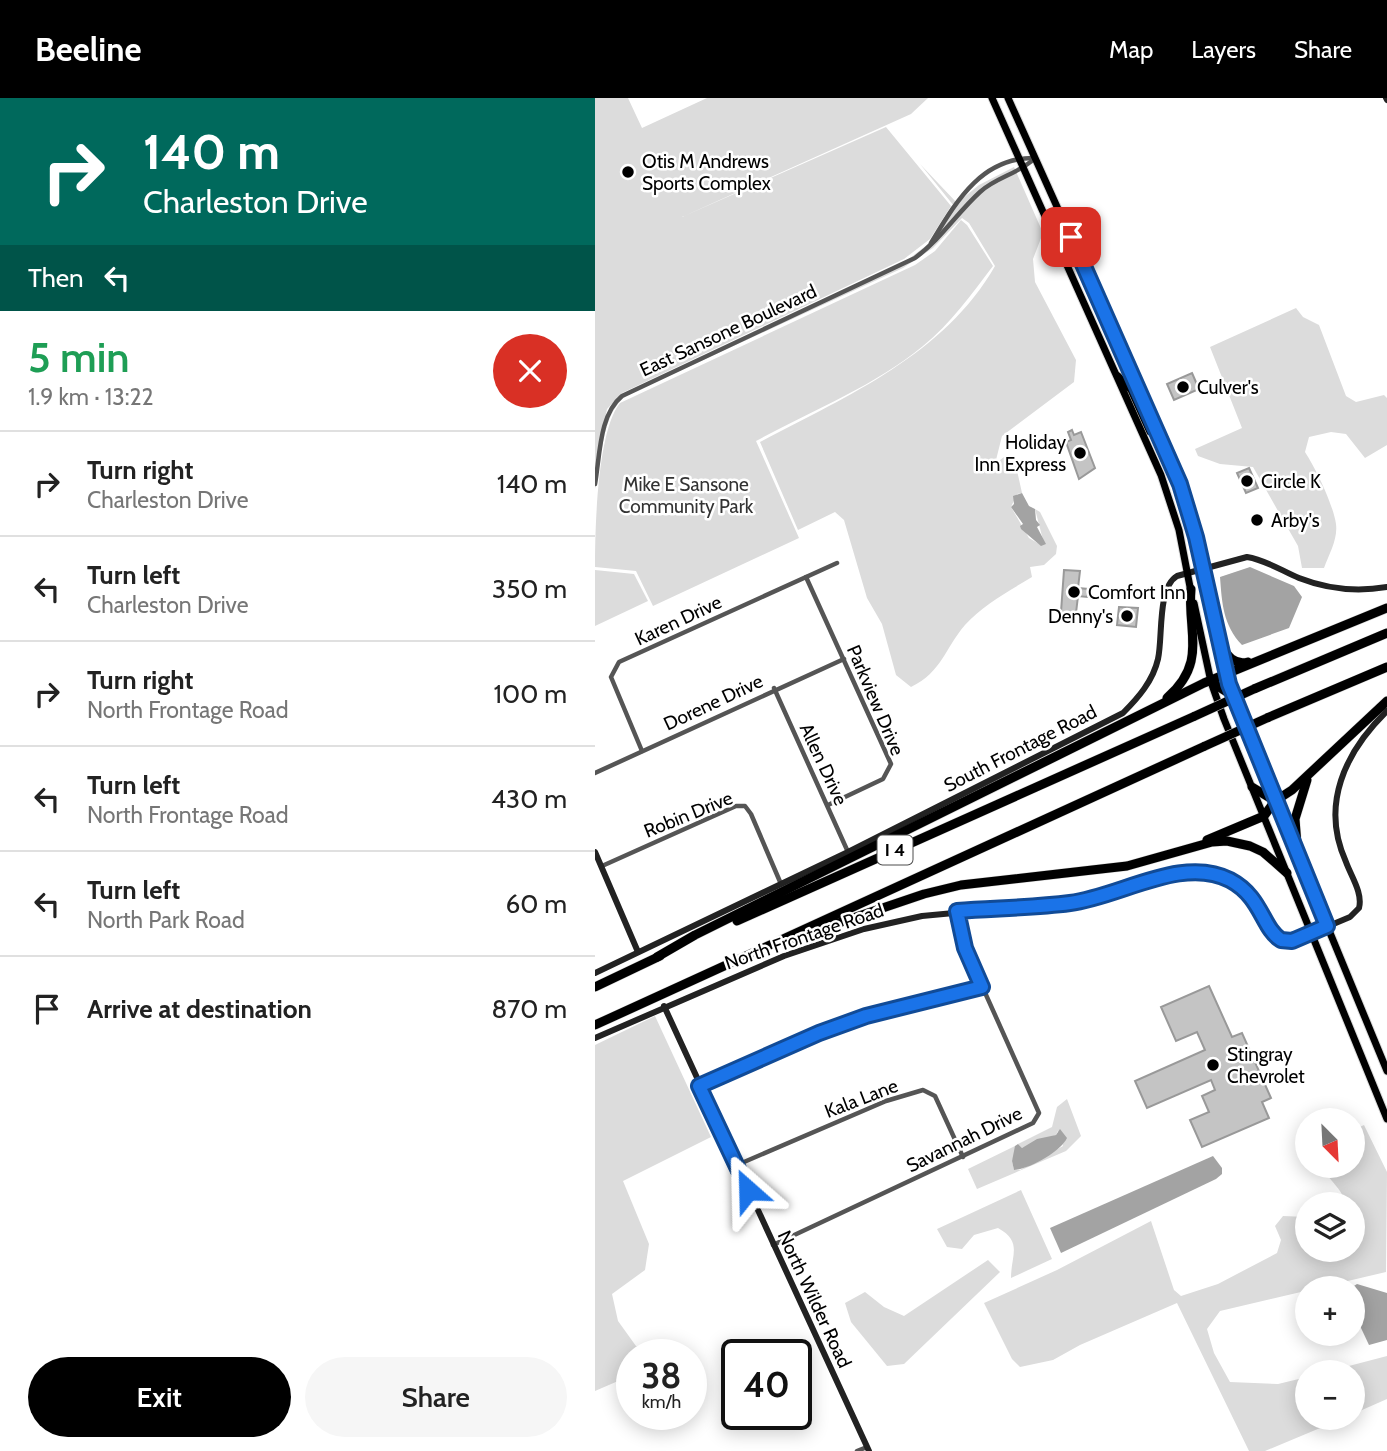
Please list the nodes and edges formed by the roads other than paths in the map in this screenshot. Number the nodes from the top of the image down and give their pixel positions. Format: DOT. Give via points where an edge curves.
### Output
graph roads {
  1 [pos="992,98"];
  2 [pos="1009,98"];
  3 [pos="1019,158"];
  4 [pos="1035,158"];
  5 [pos="1024,169"];
  6 [pos="988,171"];
  7 [pos="994,183"];
  8 [pos="962,194"];
  9 [pos="972,200"];
  10 [pos="1045,216"];
  11 [pos="928,247"];
  12 [pos="1085,269"];
  13 [pos="1115,374"];
  14 [pos="1160,435"];
  15 [pos="595,484"];
  16 [pos="837,563"];
  17 [pos="1203,567"];
  18 [pos="1188,572"];
  19 [pos="806,577"];
  20 [pos="1387,587"];
  21 [pos="1191,589"];
  22 [pos="1387,608"];
  23 [pos="1387,633"];
  24 [pos="1218,641"];
  25 [pos="1263,657"];
  26 [pos="844,659"];
  27 [pos="1387,667"];
  28 [pos="1226,674"];
  29 [pos="1211,682"];
  30 [pos="774,688"];
  31 [pos="1233,696"];
  32 [pos="1387,701"];
  33 [pos="1158,705"];
  34 [pos="1387,711"];
  35 [pos="642,751"];
  36 [pos="1312,771"];
  37 [pos="595,773"];
  38 [pos="1252,787"];
  39 [pos="1275,801"];
  40 [pos="828,805"];
  41 [pos="1264,816"];
  42 [pos="595,852"];
  43 [pos="848,852"];
  44 [pos="1298,857"];
  45 [pos="601,866"];
  46 [pos="1063,873"];
  47 [pos="1287,873"];
  48 [pos="781,884"];
  49 [pos="957,911"];
  50 [pos="1327,926"];
  51 [pos="1312,933"];
  52 [pos="781,940"];
  53 [pos="638,952"];
  54 [pos="657,957"];
  55 [pos="595,973"];
  56 [pos="595,987"];
  57 [pos="982,987"];
  58 [pos="664,1006"];
  59 [pos="595,1025"];
  60 [pos="595,1038"];
  61 [pos="1387,1071"];
  62 [pos="699,1086"];
  63 [pos="1387,1119"];
  64 [pos="963,1157"];
  65 [pos="736,1165"];
  66 [pos="773,1245"];
  67 [pos="868,1449"];
  68 [pos="857,1451"];
  1 -- 3 [label="main road"];
  2 -- 4 [label="main road"];
  3 -- 4 [label="street, East Sansone Boulevard"];
  3 -- 5 [label="main road"];
  3 -- 6 [label="street, East Sansone Boulevard"];
  4 -- 5 [label="street, East Sansone Boulevard"];
  4 -- 12 [label="main road"];
  5 -- 7 [label="street, East Sansone Boulevard"];
  5 -- 10 [label="main road"];
  6 -- 7 [label="street"];
  6 -- 8 [label="street, East Sansone Boulevard"];
  7 -- 9 [label="street, East Sansone Boulevard"];
  8 -- 9 [label="street"];
  8 -- 11 [label="street, East Sansone Boulevard"];
  9 -- 11 [label="street, East Sansone Boulevard"];
  10 -- 12 [label="main road" via="1073,260"];
  10 -- 13 [label="main road"];
  11 -- 15 [label="street, East Sansone Boulevard" via="889,271 622,396 606,421"];
  12 -- 14 [label="main road"];
  13 -- 14 [label="main road" via="1131,390 1150,432"];
  13 -- 18 [label="main road" via="1161,475"];
  14 -- 17 [label="main road" via="1187,503"];
  16 -- 19 [label="street, Karen Drive"];
  17 -- 18 [label="street, South Frontage Road"];
  17 -- 20 [label="street, South Frontage Road" via="1247,557 1320,586"];
  17 -- 24 [label="main road"];
  18 -- 21 [label="main road"];
  18 -- 43 [label="street, South Frontage Road" via="1168,584 1157,661 1147,687 1123,713"];
  19 -- 26 [label="street, Parkview Drive"];
  19 -- 35 [label="street, Karen Drive" via="619,662 611,677"];
  21 -- 29 [label="main road"];
  21 -- 33 [label="highway" via="1195,631 1191,660 1178,686"];
  22 -- 25 [label="highway"];
  23 -- 54 [label="highway, I 4, bridge"];
  24 -- 25 [label="highway" via="1236,662"];
  24 -- 28 [label="main road"];
  25 -- 28 [label="highway"];
  26 -- 30 [label="street, Dorene Drive"];
  26 -- 40 [label="street, Parkview Drive" via="891,764 883,779"];
  27 -- 52 [label="highway, I 4, bridge"];
  28 -- 29 [label="highway"];
  28 -- 31 [label="main road"];
  29 -- 31 [label="highway"];
  29 -- 33 [label="highway"];
  29 -- 38 [label="main road"];
  30 -- 35 [label="street, Dorene Drive"];
  30 -- 40 [label="street, Allen Drive"];
  31 -- 39 [label="main road"];
  32 -- 36 [label="highway"];
  33 -- 54 [label="highway"];
  34 -- 50 [label="street, North Frontage Road" via="1362,738 1339,781 1334,817 1338,844 1361,901 1356,914"];
  35 -- 37 [label="street, Dorene Drive"];
  36 -- 39 [label="highway"];
  36 -- 44 [label="highway" via="1296,808"];
  38 -- 39 [label="highway"];
  38 -- 41 [label="main road"];
  39 -- 41 [label="highway"];
  39 -- 44 [label="main road"];
  40 -- 43 [label="street, Allen Drive"];
  41 -- 46 [label="highway" via="1170,852"];
  41 -- 47 [label="main road"];
  42 -- 45 [label="street"];
  43 -- 48 [label="street, South Frontage Road"];
  44 -- 50 [label="main road"];
  45 -- 48 [label="street, Robin Drive" via="744,806"];
  45 -- 53 [label="street"];
  46 -- 47 [label="highway" via="1127,866 1227,841 1263,852"];
  46 -- 52 [label="highway" via="961,884"];
  47 -- 51 [label="main road"];
  48 -- 53 [label="street, South Frontage Road"];
  49 -- 51 [label="street, North Frontage Road" via="1091,900 1177,872 1198,871 1224,877 1249,894 1281,940"];
  49 -- 57 [label="street" via="965,948"];
  49 -- 58 [label="street, North Frontage Road" via="831,939"];
  50 -- 51 [label="street, North Frontage Road"];
  50 -- 61 [label="main road"];
  51 -- 63 [label="main road"];
  52 -- 59 [label="highway, I 4"];
  53 -- 55 [label="street, South Frontage Road"];
  54 -- 56 [label="highway, I 4"];
  57 -- 62 [label="street" via="866,1016"];
  57 -- 64 [label="street, Savannah Drive" via="1039,1113 1033,1123"];
  58 -- 60 [label="street, North Frontage Road"];
  58 -- 62 [label="street, North Wilder Road"];
  62 -- 65 [label="street, North Wilder Road"];
  64 -- 65 [label="street, Kala Lane" via="935,1096 923,1090 886,1101"];
  64 -- 66 [label="street, Savannah Drive"];
  65 -- 66 [label="street, North Wilder Road"];
  66 -- 67 [label="street, North Wilder Road"];
  67 -- 68 [label="street"];
}
